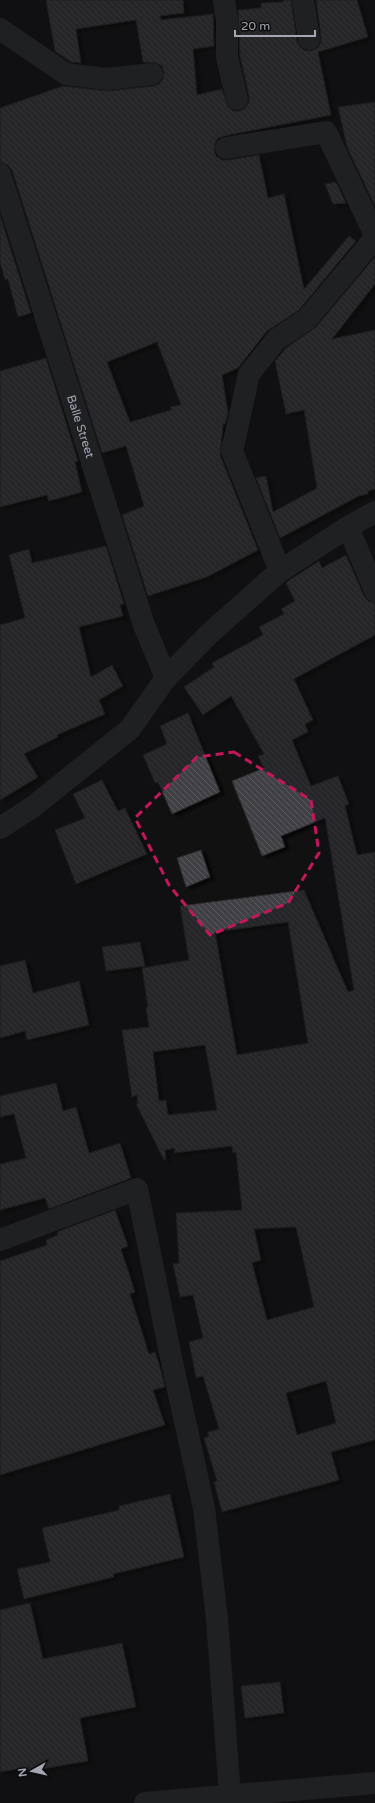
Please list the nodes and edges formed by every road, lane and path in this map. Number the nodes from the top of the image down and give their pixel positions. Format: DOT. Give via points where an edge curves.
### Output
graph roads {
  1 [pos="224,0"];
  2 [pos="303,0"];
  3 [pos="0,29"];
  4 [pos="309,39"];
  5 [pos="152,74"];
  6 [pos="236,99"];
  7 [pos="226,148"];
  8 [pos="0,174"];
  9 [pos="375,235"];
  10 [pos="375,238"];
  11 [pos="375,512"];
  12 [pos="348,526"];
  13 [pos="280,571"];
  14 [pos="375,592"];
  15 [pos="166,678"];
  16 [pos="0,828"];
  17 [pos="0,1240"];
  18 [pos="375,1783"];
  19 [pos="230,1795"];
  20 [pos="145,1803"];
  1 -- 6 [label="street" via="227,57"];
  2 -- 4 [label="street"];
  3 -- 5 [label="street" via="66,74 107,80"];
  7 -- 9 [label="street" via="326,132"];
  8 -- 15 [label="street, Balle Street" via="144,625"];
  10 -- 13 [label="street" via="307,319 277,339 249,374 232,451"];
  11 -- 12 [label="street"];
  12 -- 13 [label="street"];
  12 -- 14 [label="street"];
  13 -- 15 [label="street"];
  15 -- 16 [label="street" via="130,729 34,806"];
  17 -- 19 [label="street" via="137,1189 204,1508 217,1619"];
  18 -- 19 [label="street"];
  19 -- 20 [label="street"];
}
